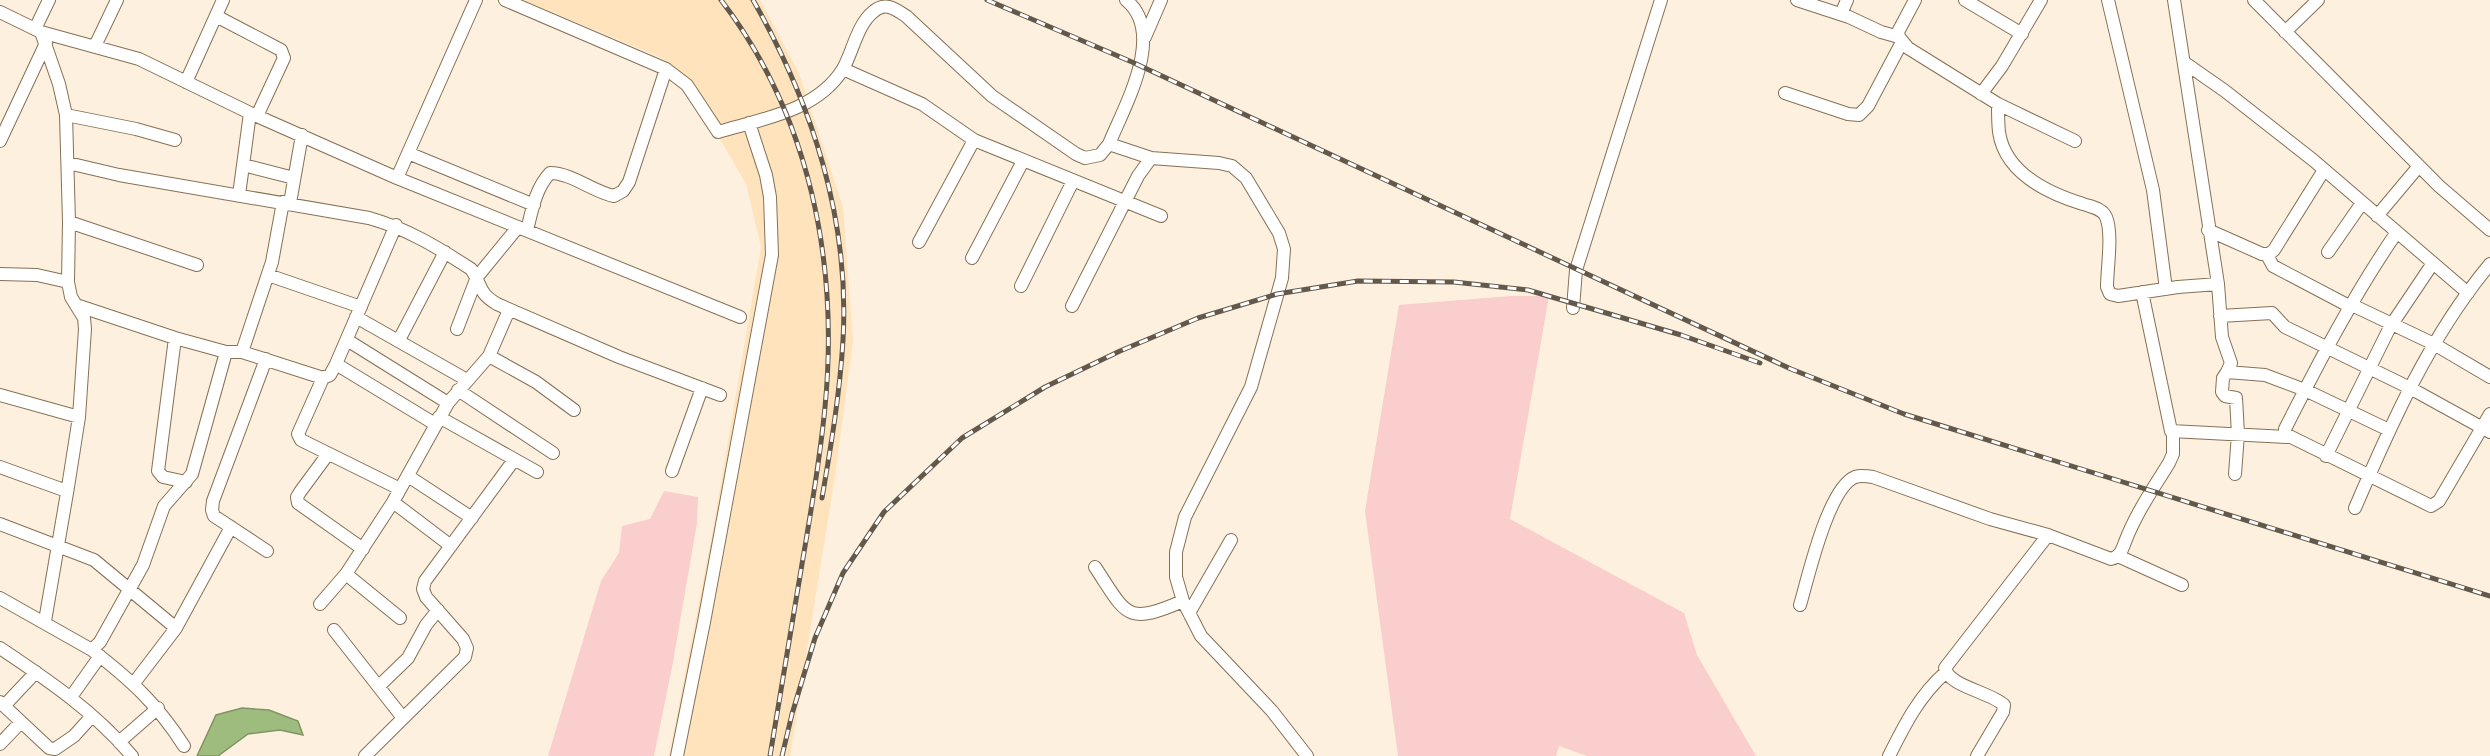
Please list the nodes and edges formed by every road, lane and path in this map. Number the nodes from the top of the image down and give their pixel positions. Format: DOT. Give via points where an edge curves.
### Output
graph roads {
  1 [pos="48,0"];
  2 [pos="117,0"];
  3 [pos="223,0"];
  4 [pos="476,0"];
  5 [pos="505,0"];
  6 [pos="1126,0"];
  7 [pos="1161,0"];
  8 [pos="1660,0"];
  9 [pos="1797,0"];
  10 [pos="1847,0"];
  11 [pos="1915,0"];
  12 [pos="1965,0"];
  13 [pos="2041,0"];
  14 [pos="2108,0"];
  15 [pos="2174,0"];
  16 [pos="2254,0"];
  17 [pos="2318,0"];
  18 [pos="0,12"];
  19 [pos="1841,14"];
  20 [pos="216,16"];
  21 [pos="2285,32"];
  22 [pos="2022,34"];
  23 [pos="41,35"];
  24 [pos="1143,40"];
  25 [pos="1900,40"];
  26 [pos="95,46"];
  27 [pos="2186,63"];
  28 [pos="666,69"];
  29 [pos="843,69"];
  30 [pos="186,82"];
  31 [pos="1785,93"];
  32 [pos="1981,94"];
  33 [pos="1998,104"];
  34 [pos="254,114"];
  35 [pos="66,115"];
  36 [pos="749,123"];
  37 [pos="4,125"];
  38 [pos="302,135"];
  39 [pos="175,140"];
  40 [pos="974,140"];
  41 [pos="0,141"];
  42 [pos="2074,141"];
  43 [pos="1109,144"];
  44 [pos="408,153"];
  45 [pos="1152,158"];
  46 [pos="1023,161"];
  47 [pos="68,163"];
  48 [pos="243,165"];
  49 [pos="2419,166"];
  50 [pos="2324,170"];
  51 [pos="294,178"];
  52 [pos="397,178"];
  53 [pos="1073,181"];
  54 [pos="239,195"];
  55 [pos="286,202"];
  56 [pos="1127,202"];
  57 [pos="2362,203"];
  58 [pos="534,205"];
  59 [pos="1161,216"];
  60 [pos="2377,216"];
  61 [pos="69,222"];
  62 [pos="396,225"];
  63 [pos="523,229"];
  64 [pos="2208,230"];
  65 [pos="2490,230"];
  66 [pos="2397,232"];
  67 [pos="919,242"];
  68 [pos="445,252"];
  69 [pos="2328,252"];
  70 [pos="2267,255"];
  71 [pos="972,258"];
  72 [pos="2433,263"];
  73 [pos="2490,264"];
  74 [pos="197,265"];
  75 [pos="0,274"];
  76 [pos="268,275"];
  77 [pos="477,277"];
  78 [pos="68,282"];
  79 [pos="2218,284"];
  80 [pos="1021,286"];
  81 [pos="2166,289"];
  82 [pos="2142,292"];
  83 [pos="2468,292"];
  84 [pos="2352,305"];
  85 [pos="79,306"];
  86 [pos="1072,306"];
  87 [pos="1573,308"];
  88 [pos="509,310"];
  89 [pos="359,312"];
  90 [pos="2220,316"];
  91 [pos="740,317"];
  92 [pos="2392,324"];
  93 [pos="457,329"];
  94 [pos="175,338"];
  95 [pos="346,340"];
  96 [pos="399,340"];
  97 [pos="2434,344"];
  98 [pos="2328,347"];
  99 [pos="226,352"];
  100 [pos="242,352"];
  101 [pos="489,356"];
  102 [pos="266,359"];
  103 [pos="336,364"];
  104 [pos="2369,368"];
  105 [pos="2227,372"];
  106 [pos="2490,377"];
  107 [pos="323,378"];
  108 [pos="467,380"];
  109 [pos="702,388"];
  110 [pos="2410,388"];
  111 [pos="458,390"];
  112 [pos="2305,390"];
  113 [pos="0,395"];
  114 [pos="720,395"];
  115 [pos="448,403"];
  116 [pos="574,410"];
  117 [pos="2347,410"];
  118 [pos="2490,414"];
  119 [pos="79,417"];
  120 [pos="437,421"];
  121 [pos="2486,429"];
  122 [pos="2389,430"];
  123 [pos="2173,432"];
  124 [pos="2238,434"];
  125 [pos="2287,437"];
  126 [pos="553,453"];
  127 [pos="328,454"];
  128 [pos="2326,456"];
  129 [pos="514,460"];
  130 [pos="0,466"];
  131 [pos="672,471"];
  132 [pos="537,472"];
  133 [pos="2235,474"];
  134 [pos="408,476"];
  135 [pos="2368,476"];
  136 [pos="186,482"];
  137 [pos="68,487"];
  138 [pos="400,489"];
  139 [pos="393,502"];
  140 [pos="2355,508"];
  141 [pos="472,519"];
  142 [pos="0,524"];
  143 [pos="231,527"];
  144 [pos="2048,536"];
  145 [pos="1231,540"];
  146 [pos="58,545"];
  147 [pos="451,546"];
  148 [pos="363,549"];
  149 [pos="267,551"];
  150 [pos="2118,556"];
  151 [pos="1095,567"];
  152 [pos="346,574"];
  153 [pos="2182,585"];
  154 [pos="131,589"];
  155 [pos="0,598"];
  156 [pos="1183,601"];
  157 [pos="320,604"];
  158 [pos="1800,605"];
  159 [pos="438,610"];
  160 [pos="1189,613"];
  161 [pos="400,618"];
  162 [pos="45,621"];
  163 [pos="176,628"];
  164 [pos="334,630"];
  165 [pos="0,648"];
  166 [pos="96,653"];
  167 [pos="36,672"];
  168 [pos="1946,672"];
  169 [pos="134,683"];
  170 [pos="379,686"];
  171 [pos="71,697"];
  172 [pos="2,704"];
  173 [pos="158,708"];
  174 [pos="92,716"];
  175 [pos="403,718"];
  176 [pos="21,722"];
  177 [pos="120,742"];
  178 [pos="0,744"];
  179 [pos="184,746"];
  180 [pos="65,751"];
  181 [pos="132,756"];
  182 [pos="365,756"];
  183 [pos="676,756"];
  184 [pos="1307,756"];
  185 [pos="1888,756"];
  186 [pos="1977,756"];
  1 -- 23 [label="street"];
  2 -- 26 [label="street"];
  3 -- 20 [label="street"];
  4 -- 44 [label="street"];
  5 -- 28 [label="street"];
  6 -- 24 [label="street" via="1141,19"];
  7 -- 24 [label="street"];
  8 -- 87 [label="street" via="1576,270"];
  9 -- 19 [label="street"];
  10 -- 19 [label="street"];
  11 -- 25 [label="street" via="1901,23"];
  12 -- 22 [label="street"];
  13 -- 22 [label="street"];
  14 -- 81 [label="street" via="2153,190"];
  15 -- 27 [label="street"];
  16 -- 21 [label="street"];
  17 -- 21 [label="street"];
  18 -- 23 [label="street"];
  19 -- 25 [label="street"];
  20 -- 30 [label="street"];
  20 -- 34 [label="street" via="281,50 284,58"];
  21 -- 49 [label="street"];
  22 -- 32 [label="street"];
  23 -- 26 [label="street"];
  23 -- 35 [label="street"];
  23 -- 37 [label="street"];
  24 -- 43 [label="street" via="1140,65"];
  25 -- 31 [label="street" via="1868,106 1859,115"];
  25 -- 32 [label="street"];
  26 -- 30 [label="street" via="139,59"];
  27 -- 50 [label="street"];
  27 -- 64 [label="street"];
  28 -- 36 [label="street" via="687,85 718,132"];
  28 -- 58 [label="street" via="623,191 614,196 603,194 550,173 543,180"];
  29 -- 36 [label="street" via="829,87 803,105"];
  29 -- 40 [label="street" via="922,104"];
  29 -- 43 [label="street" via="873,11 891,7 906,16 992,96 1061,145 1085,158 1100,155"];
  30 -- 34 [label="street"];
  32 -- 33 [label="street"];
  33 -- 42 [label="street"];
  33 -- 82 [label="street" via="1999,132 2011,162 2036,184 2060,197 2098,209 2106,216 2108,291 2118,296"];
  34 -- 38 [label="street"];
  34 -- 48 [label="street"];
  35 -- 39 [label="street"];
  35 -- 47 [label="street"];
  36 -- 183 [label="street" via="770,197 772,255"];
  37 -- 41 [label="street"];
  38 -- 51 [label="street"];
  38 -- 52 [label="street"];
  40 -- 46 [label="street"];
  40 -- 67 [label="street"];
  43 -- 45 [label="street"];
  44 -- 52 [label="street"];
  44 -- 58 [label="street"];
  45 -- 56 [label="street" via="1138,176"];
  45 -- 156 [label="street" via="1219,163 1240,171 1279,233 1284,249 1282,278 1251,387 1185,517 1176,552 1176,577"];
  46 -- 53 [label="street"];
  46 -- 71 [label="street"];
  47 -- 54 [label="street"];
  47 -- 61 [label="street"];
  48 -- 51 [label="street"];
  48 -- 54 [label="street"];
  49 -- 60 [label="street"];
  49 -- 65 [label="street"];
  50 -- 57 [label="street"];
  50 -- 70 [label="street" via="2274,250"];
  51 -- 55 [label="street"];
  52 -- 63 [label="street"];
  53 -- 56 [label="street"];
  53 -- 80 [label="street"];
  54 -- 55 [label="street"];
  55 -- 62 [label="street"];
  55 -- 76 [label="street"];
  56 -- 59 [label="street"];
  56 -- 86 [label="street"];
  57 -- 60 [label="street"];
  57 -- 69 [label="street"];
  58 -- 63 [label="street"];
  60 -- 66 [label="street"];
  61 -- 74 [label="street"];
  61 -- 78 [label="street"];
  62 -- 68 [label="street"];
  62 -- 89 [label="street"];
  63 -- 77 [label="street"];
  63 -- 91 [label="street"];
  64 -- 70 [label="street"];
  64 -- 79 [label="street"];
  66 -- 72 [label="street"];
  66 -- 84 [label="street"];
  68 -- 77 [label="street"];
  68 -- 96 [label="street"];
  70 -- 84 [label="street" via="2273,266"];
  72 -- 83 [label="street"];
  72 -- 92 [label="street"];
  73 -- 83 [label="street"];
  75 -- 78 [label="street" via="37,275"];
  76 -- 89 [label="street"];
  76 -- 100 [label="street"];
  77 -- 88 [label="street" via="482,293"];
  77 -- 93 [label="street"];
  78 -- 85 [label="street" via="71,297"];
  79 -- 81 [label="street"];
  79 -- 90 [label="street"];
  81 -- 82 [label="street"];
  82 -- 123 [label="street"];
  83 -- 97 [label="street"];
  84 -- 92 [label="street"];
  84 -- 98 [label="street"];
  85 -- 94 [label="street"];
  85 -- 119 [label="street" via="85,329"];
  88 -- 101 [label="street"];
  88 -- 109 [label="street"];
  89 -- 95 [label="street"];
  89 -- 96 [label="street"];
  90 -- 98 [label="street" via="2272,313 2285,327"];
  90 -- 105 [label="street" via="2231,363"];
  92 -- 97 [label="street"];
  92 -- 104 [label="street"];
  94 -- 99 [label="street"];
  94 -- 136 [label="street" via="158,471 163,477"];
  95 -- 103 [label="street"];
  95 -- 115 [label="street"];
  96 -- 108 [label="street"];
  97 -- 106 [label="street"];
  97 -- 110 [label="street"];
  98 -- 104 [label="street"];
  98 -- 112 [label="street"];
  99 -- 100 [label="street"];
  99 -- 136 [label="street" via="196,463"];
  100 -- 102 [label="street"];
  101 -- 108 [label="street"];
  101 -- 116 [label="street" via="536,382"];
  102 -- 107 [label="street"];
  102 -- 143 [label="street" via="213,501 214,516"];
  103 -- 107 [label="street" via="330,375"];
  103 -- 120 [label="street"];
  104 -- 110 [label="street"];
  104 -- 117 [label="street"];
  105 -- 112 [label="street" via="2258,372"];
  105 -- 124 [label="street" via="2222,393 2236,398"];
  107 -- 127 [label="street" via="298,434 301,440"];
  108 -- 111 [label="street"];
  109 -- 114 [label="street"];
  109 -- 131 [label="street"];
  110 -- 121 [label="street"];
  110 -- 122 [label="street"];
  111 -- 115 [label="street"];
  111 -- 126 [label="street"];
  112 -- 117 [label="street"];
  112 -- 125 [label="street" via="2285,429"];
  113 -- 119 [label="street"];
  115 -- 120 [label="street"];
  117 -- 122 [label="street"];
  117 -- 128 [label="street"];
  118 -- 121 [label="street"];
  119 -- 137 [label="street"];
  120 -- 129 [label="street"];
  120 -- 134 [label="street"];
  121 -- 135 [label="street" via="2435,505"];
  122 -- 135 [label="street"];
  123 -- 124 [label="street"];
  123 -- 150 [label="street" via="2173,454 2139,510"];
  124 -- 125 [label="street"];
  124 -- 133 [label="street"];
  125 -- 128 [label="street"];
  127 -- 138 [label="street"];
  127 -- 148 [label="street" via="300,492 298,503"];
  128 -- 135 [label="street"];
  129 -- 132 [label="street"];
  129 -- 141 [label="street"];
  130 -- 137 [label="street" via="61,489"];
  134 -- 138 [label="street"];
  134 -- 141 [label="street"];
  135 -- 140 [label="street"];
  136 -- 154 [label="street" via="164,506"];
  137 -- 146 [label="street"];
  138 -- 139 [label="street"];
  139 -- 147 [label="street"];
  139 -- 148 [label="street"];
  141 -- 147 [label="street"];
  142 -- 146 [label="street"];
  143 -- 149 [label="street"];
  143 -- 163 [label="street"];
  144 -- 150 [label="street" via="2107,558"];
  144 -- 158 [label="street" via="1873,477 1855,477 1838,495 1825,521"];
  144 -- 168 [label="street" via="1947,664"];
  145 -- 160 [label="street"];
  146 -- 154 [label="street" via="94,560"];
  146 -- 162 [label="street"];
  147 -- 159 [label="street" via="423,589"];
  148 -- 152 [label="street"];
  150 -- 153 [label="street"];
  151 -- 156 [label="street" via="1122,608 1132,614 1156,612"];
  152 -- 157 [label="street"];
  152 -- 161 [label="street"];
  154 -- 163 [label="street"];
  154 -- 166 [label="street"];
  155 -- 162 [label="street"];
  156 -- 160 [label="street"];
  159 -- 170 [label="street" via="408,658"];
  159 -- 175 [label="street" via="463,639 465,657"];
  160 -- 184 [label="street" via="1201,636 1272,711"];
  162 -- 166 [label="street"];
  163 -- 169 [label="street"];
  164 -- 170 [label="street"];
  165 -- 167 [label="street"];
  166 -- 169 [label="street"];
  166 -- 171 [label="street"];
  167 -- 171 [label="street"];
  167 -- 172 [label="street"];
  168 -- 185 [label="street" via="1908,716"];
  168 -- 186 [label="street" via="1953,680 2004,705"];
  169 -- 173 [label="street"];
  170 -- 175 [label="street"];
  171 -- 174 [label="street"];
  172 -- 176 [label="street"];
  173 -- 177 [label="street"];
  173 -- 179 [label="street"];
  174 -- 177 [label="street"];
  174 -- 180 [label="street"];
  175 -- 182 [label="street"];
  176 -- 178 [label="street"];
  176 -- 180 [label="street" via="49,747"];
  177 -- 181 [label="street"];
}
